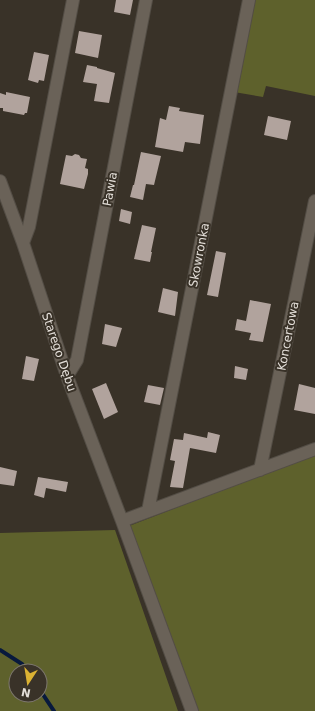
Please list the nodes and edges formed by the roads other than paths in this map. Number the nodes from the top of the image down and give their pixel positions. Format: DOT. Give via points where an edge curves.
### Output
graph roads {
  1 [pos="73,0"];
  2 [pos="146,0"];
  3 [pos="249,0"];
  4 [pos="0,181"];
  5 [pos="315,201"];
  6 [pos="23,242"];
  7 [pos="67,376"];
  8 [pos="315,449"];
  9 [pos="260,470"];
  10 [pos="148,511"];
  11 [pos="122,521"];
  12 [pos="192,711"];
  1 -- 6 [label="street" via="29,227"];
  2 -- 7 [label="street, Pawia" via="77,360"];
  3 -- 10 [label="street, Skowronka"];
  4 -- 6 [label="street, Starego Dębu"];
  5 -- 9 [label="street, Koncertowa"];
  6 -- 7 [label="street, Starego Dębu"];
  7 -- 11 [label="street, Starego Dębu"];
  8 -- 9 [label="street"];
  9 -- 10 [label="street"];
  10 -- 11 [label="street"];
  11 -- 12 [label="street, Starego Dębu"];
}
